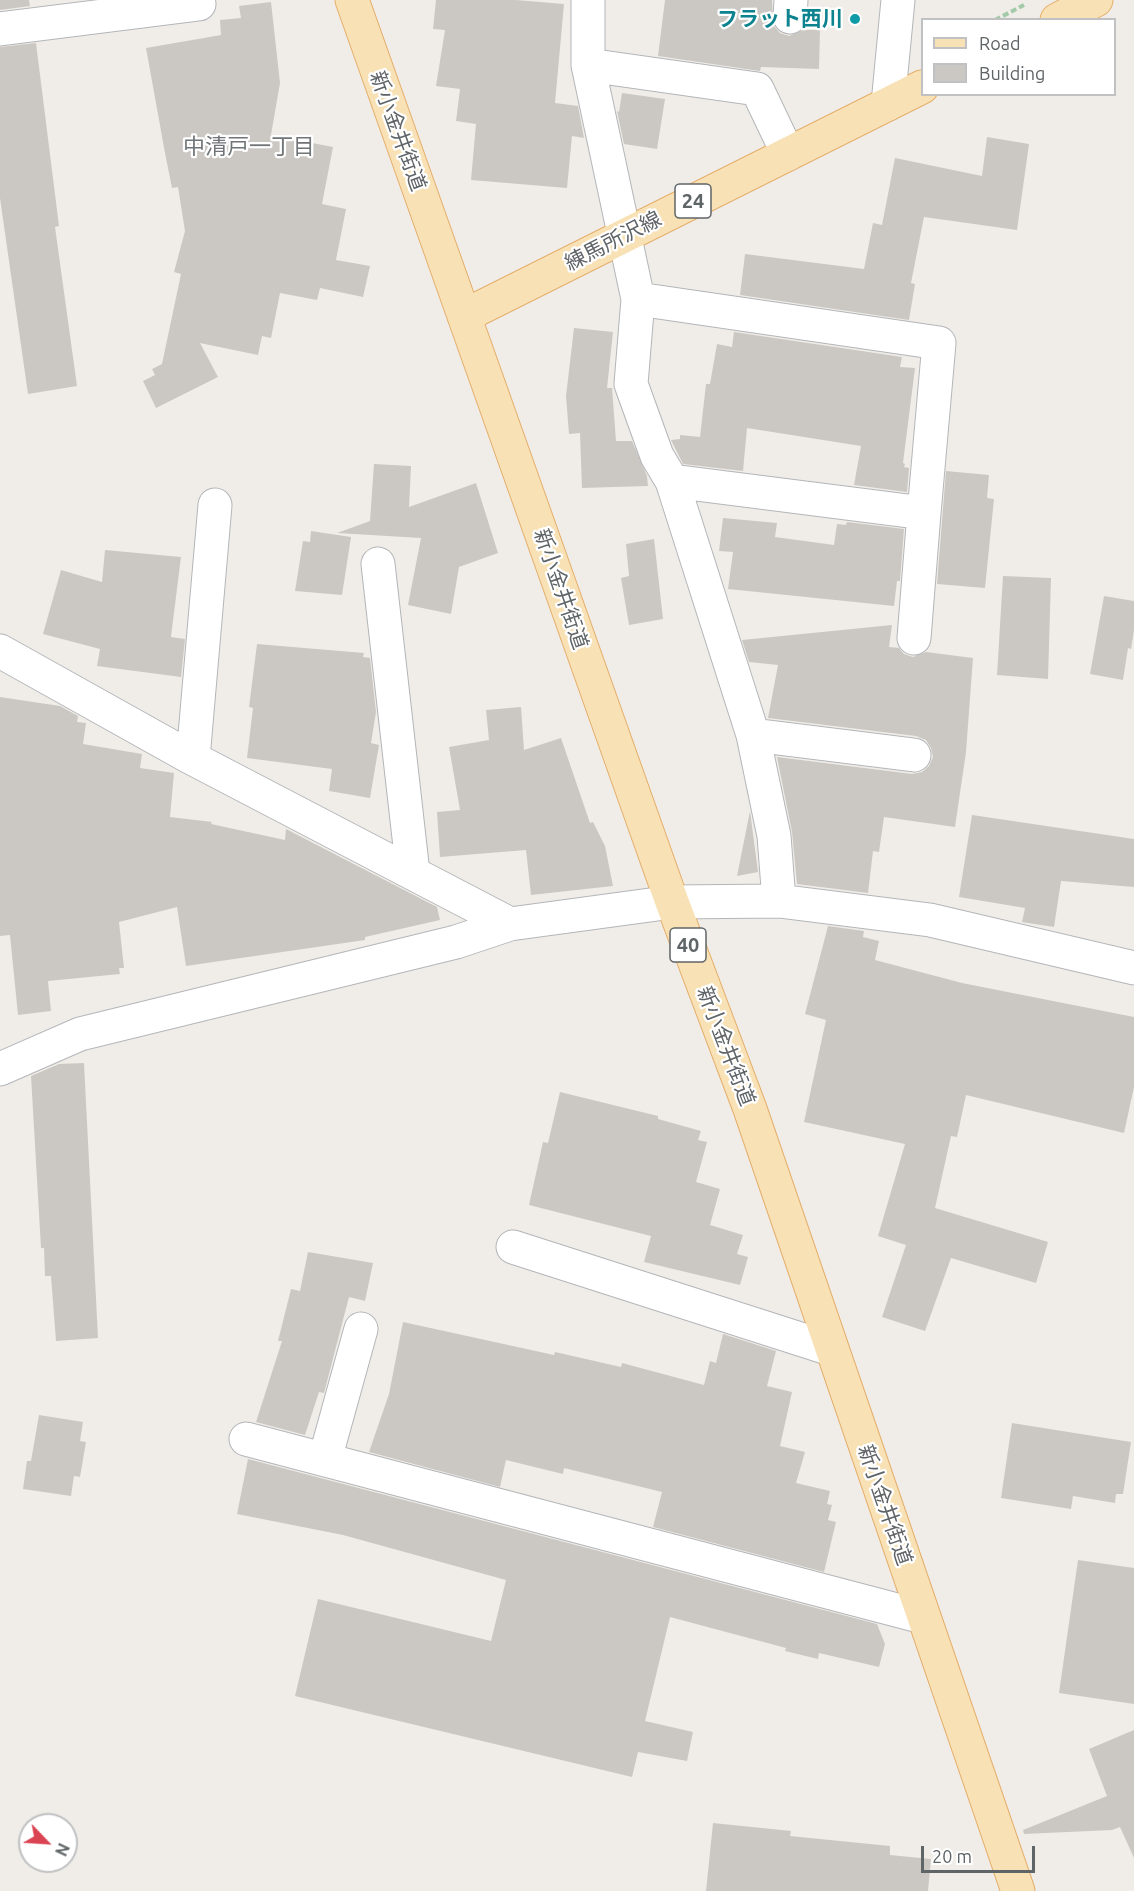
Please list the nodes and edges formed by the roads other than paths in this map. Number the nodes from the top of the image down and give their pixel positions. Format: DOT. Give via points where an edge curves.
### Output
graph roads {
  1 [pos="352,0"];
  2 [pos="588,0"];
  3 [pos="898,0"];
  4 [pos="1096,0"];
  5 [pos="199,4"];
  6 [pos="1061,18"];
  7 [pos="0,29"];
  8 [pos="588,65"];
  9 [pos="921,88"];
  10 [pos="888,104"];
  11 [pos="788,154"];
  12 [pos="624,236"];
  13 [pos="638,299"];
  14 [pos="464,316"];
  15 [pos="672,481"];
  16 [pos="215,506"];
  17 [pos="924,513"];
  18 [pos="378,564"];
  19 [pos="914,638"];
  20 [pos="0,651"];
  21 [pos="753,735"];
  22 [pos="914,755"];
  23 [pos="193,758"];
  24 [pos="413,873"];
  25 [pos="778,901"];
  26 [pos="672,902"];
  27 [pos="510,924"];
  28 [pos="1134,968"];
  29 [pos="0,1069"];
  30 [pos="513,1247"];
  31 [pos="361,1329"];
  32 [pos="831,1349"];
  33 [pos="246,1439"];
  34 [pos="325,1459"];
  35 [pos="923,1617"];
  36 [pos="1018,1891"];
  1 -- 14 [label="main road, 新小金井街道 / 40"];
  2 -- 8 [label="street"];
  3 -- 10 [label="street"];
  4 -- 6 [label="main road"];
  5 -- 7 [label="street"];
  8 -- 11 [label="street" via="756,89"];
  8 -- 12 [label="street"];
  9 -- 10 [label="main road, 練馬所沢線 / 24"];
  10 -- 11 [label="main road, 練馬所沢線 / 24"];
  11 -- 12 [label="main road, 練馬所沢線 / 24"];
  12 -- 13 [label="street"];
  12 -- 14 [label="main road, 練馬所沢線 / 24"];
  13 -- 15 [label="street" via="631,384 657,456"];
  13 -- 17 [label="street" via="939,343"];
  14 -- 26 [label="main road, 新小金井街道 / 40"];
  15 -- 17 [label="street"];
  15 -- 21 [label="street"];
  16 -- 23 [label="street"];
  17 -- 19 [label="street"];
  18 -- 24 [label="street"];
  20 -- 23 [label="street"];
  21 -- 22 [label="street"];
  21 -- 25 [label="street" via="774,836"];
  23 -- 24 [label="street"];
  24 -- 27 [label="street"];
  25 -- 26 [label="street"];
  25 -- 28 [label="street" via="930,920"];
  26 -- 27 [label="street"];
  26 -- 32 [label="main road, 新小金井街道 / 40" via="750,1109"];
  27 -- 29 [label="street" via="456,942 80,1034"];
  30 -- 32 [label="street"];
  31 -- 34 [label="street"];
  32 -- 35 [label="main road, 新小金井街道 / 40"];
  33 -- 34 [label="street"];
  34 -- 35 [label="street"];
  35 -- 36 [label="main road, 新小金井街道 / 40"];
}
